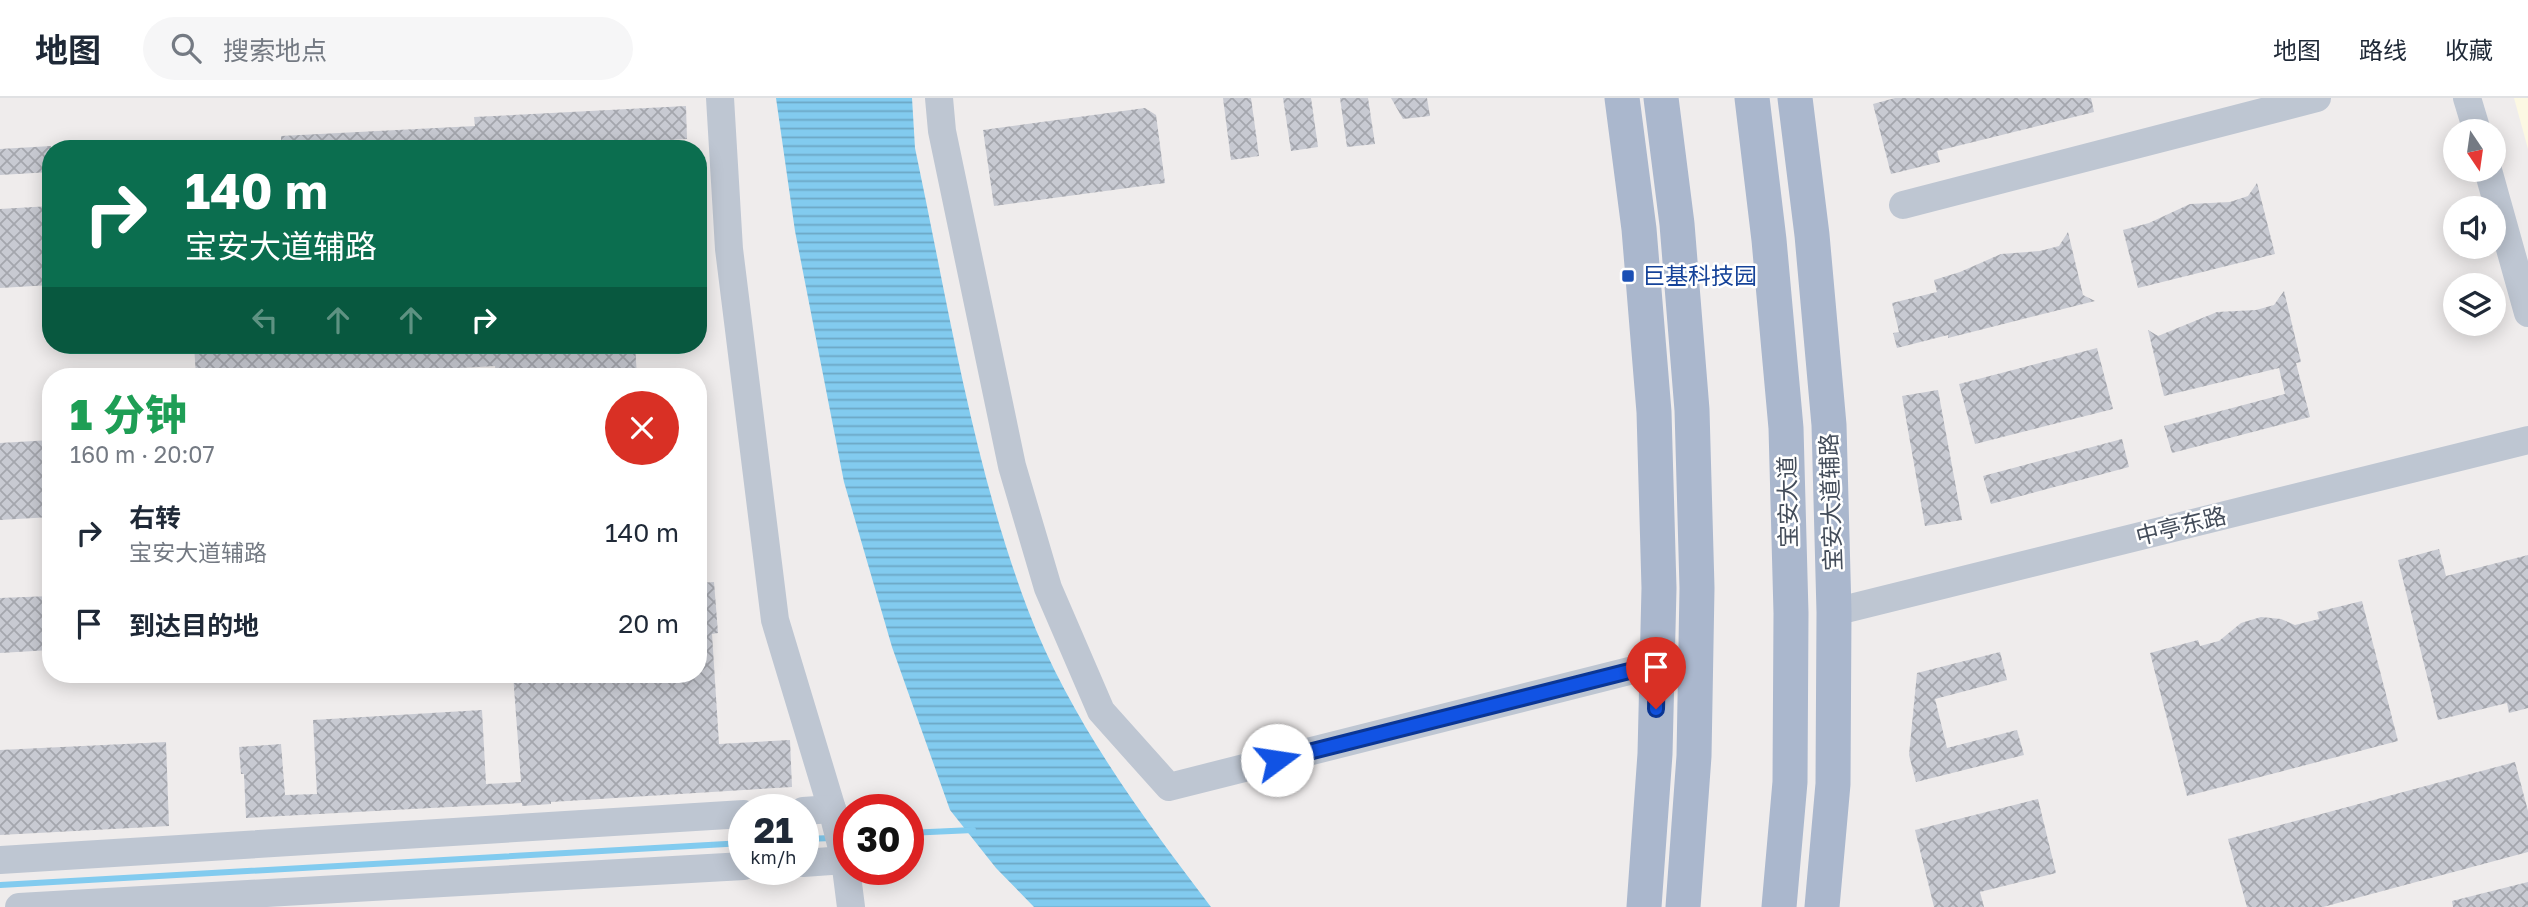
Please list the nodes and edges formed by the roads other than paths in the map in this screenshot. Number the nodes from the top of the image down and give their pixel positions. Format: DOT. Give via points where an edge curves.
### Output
graph roads {
  1 [pos="720,98"];
  2 [pos="939,98"];
  3 [pos="1622,98"];
  4 [pos="1661,98"];
  5 [pos="1752,98"];
  6 [pos="2317,98"];
  7 [pos="2467,98"];
  8 [pos="1795,100"];
  9 [pos="2473,119"];
  10 [pos="2490,182"];
  11 [pos="1903,205"];
  12 [pos="1677,225"];
  13 [pos="2528,313"];
  14 [pos="1777,329"];
  15 [pos="2528,440"];
  16 [pos="1655,456"];
  17 [pos="1834,612"];
  18 [pos="1657,664"];
  19 [pos="833,812"];
  20 [pos="728,815"];
  21 [pos="0,860"];
  22 [pos="1826,862"];
  23 [pos="728,867"];
  24 [pos="848,885"];
  25 [pos="19,907"];
  26 [pos="851,907"];
  27 [pos="1644,907"];
  28 [pos="1683,907"];
  29 [pos="1779,907"];
  30 [pos="1812,907"];
  31 [pos="1822,907"];
  1 -- 19 [label="street" via="729,248 775,620"];
  2 -- 18 [label="street" via="1012,466 1048,588 1101,711 1169,788"];
  3 -- 16 [label="main road" via="1639,229"];
  4 -- 12 [label="main road"];
  5 -- 14 [label="main road, 宝安大道"];
  6 -- 11 [label="street"];
  7 -- 9 [label="street"];
  8 -- 14 [label="main road"];
  8 -- 17 [label="main road, 宝安大道辅路" via="1829,425"];
  10 -- 13 [label="street"];
  12 -- 16 [label="main road"];
  12 -- 28 [label="main road" via="1692,410 1697,588"];
  14 -- 29 [label="main road, 宝安大道" via="1786,428 1791,612 1790,782"];
  15 -- 17 [label="street, 中亭东路"];
  16 -- 18 [label="main road"];
  17 -- 22 [label="main road, 宝安大道辅路" via="1833,784"];
  18 -- 27 [label="main road" via="1656,754"];
  20 -- 21 [label="street"];
  22 -- 30 [label="main road"];
  22 -- 31 [label="main road, 宝安大道辅路"];
  23 -- 25 [label="street"];
  24 -- 26 [label="street"];
}
